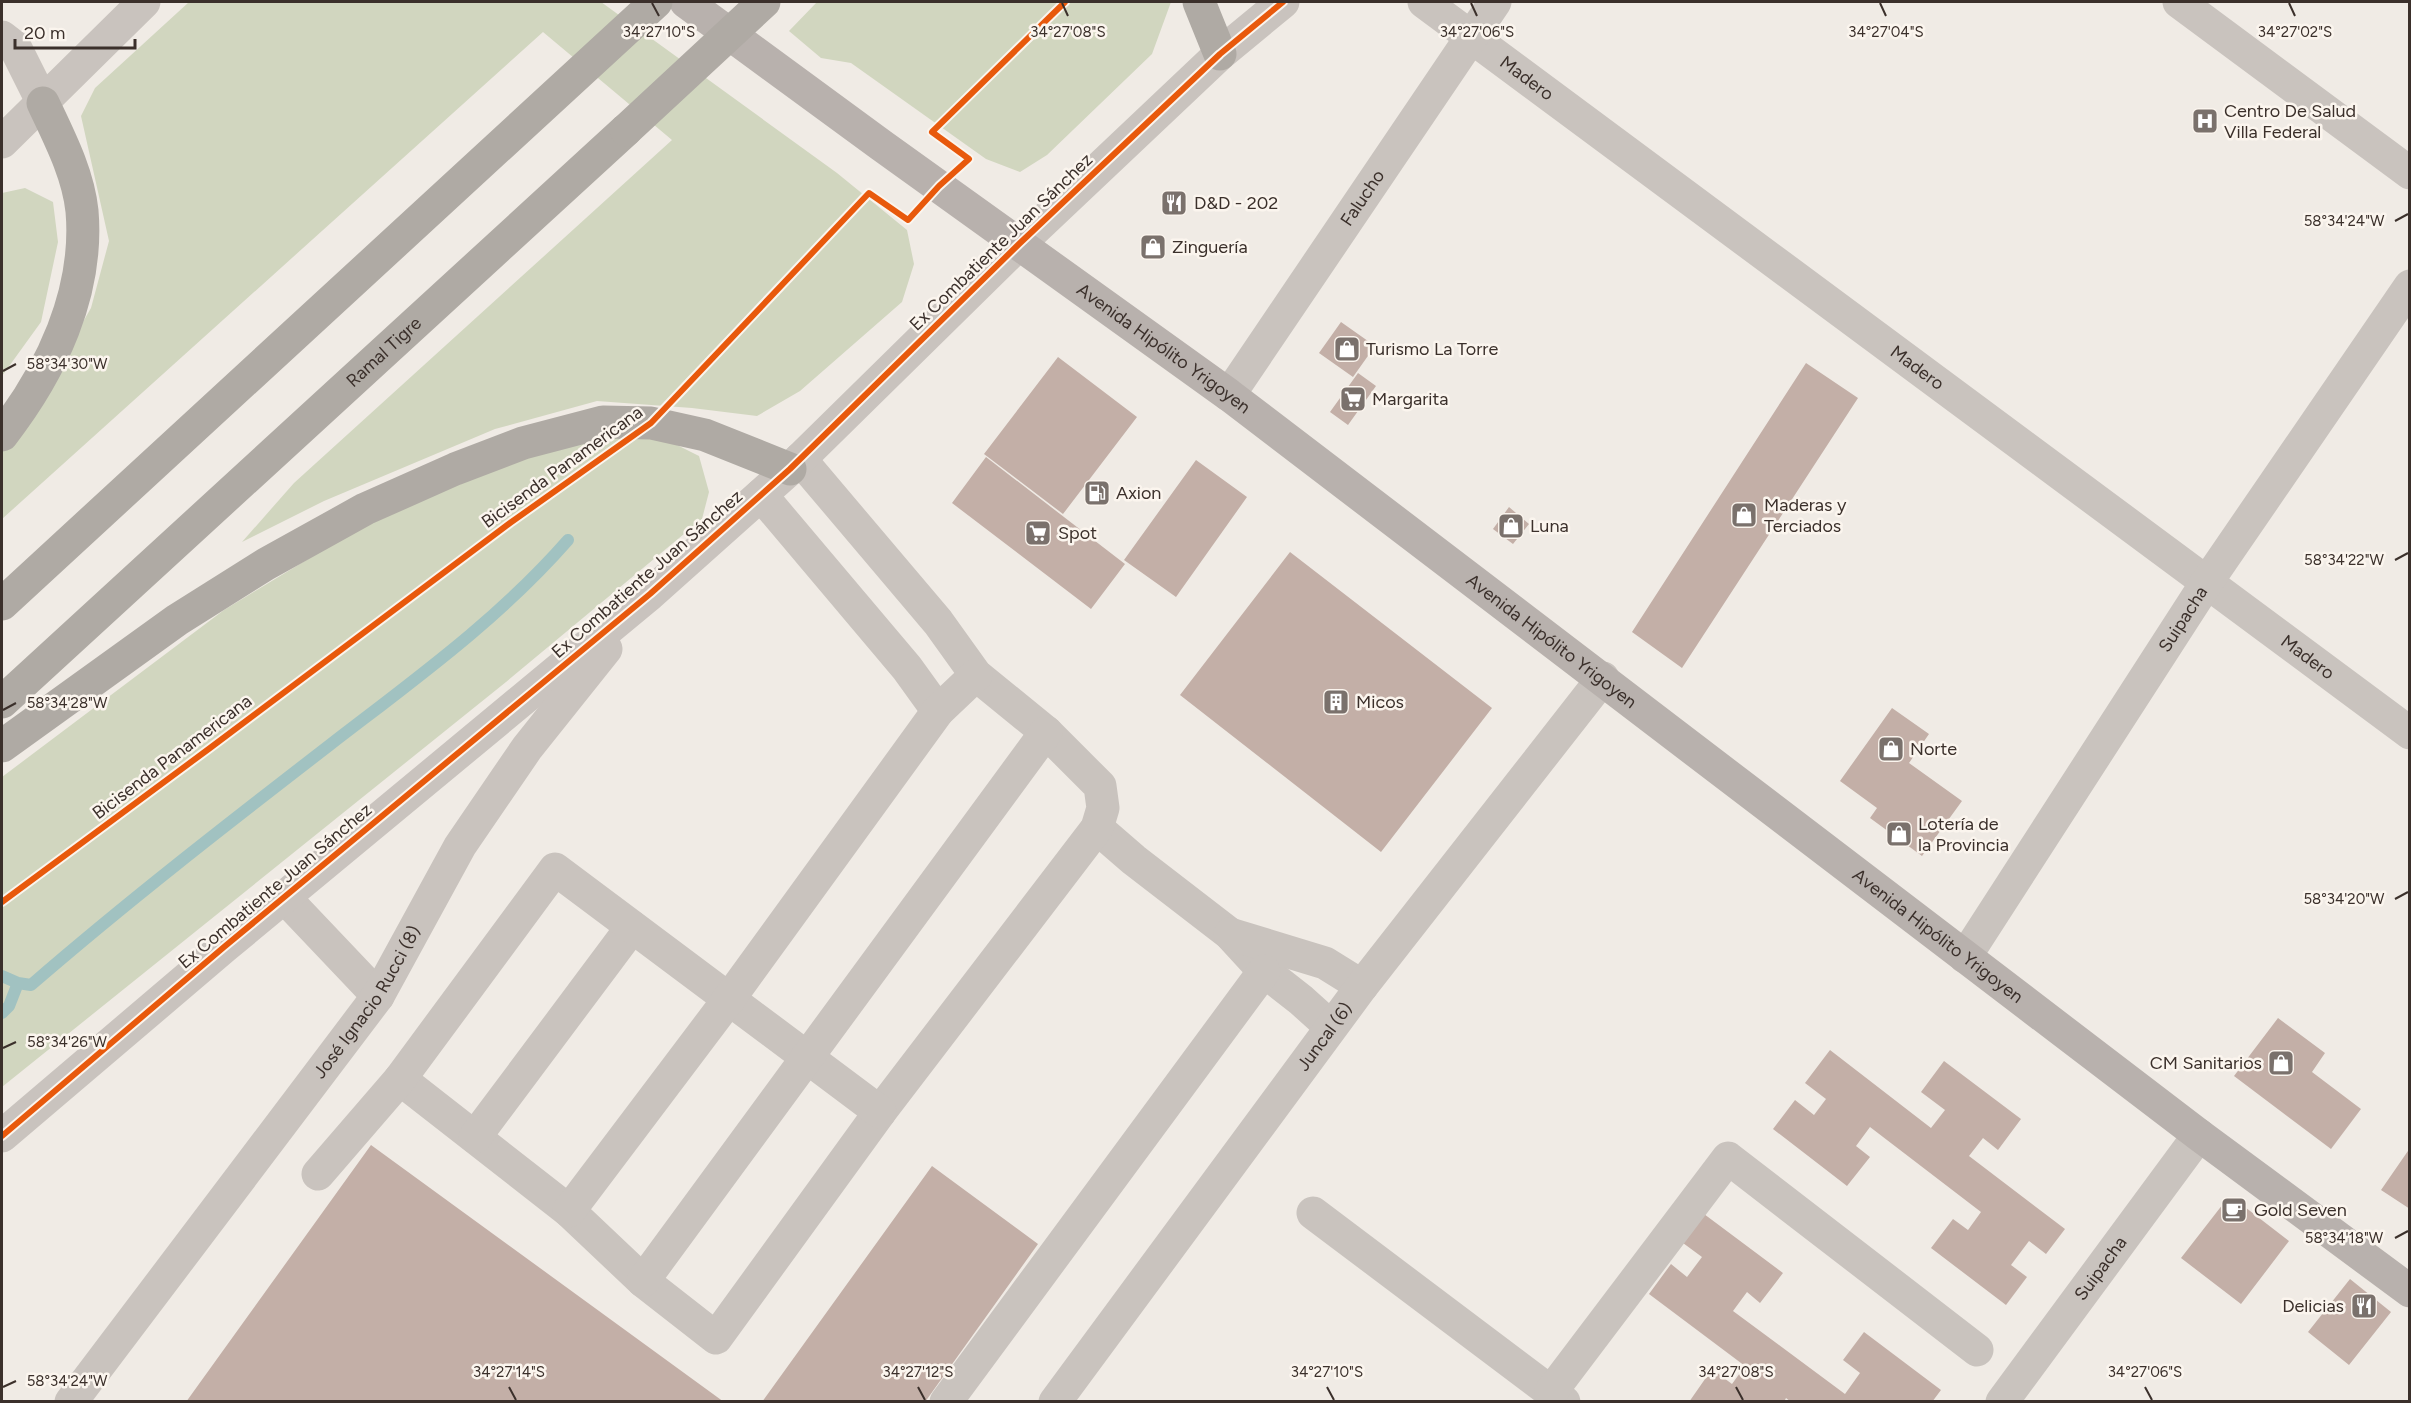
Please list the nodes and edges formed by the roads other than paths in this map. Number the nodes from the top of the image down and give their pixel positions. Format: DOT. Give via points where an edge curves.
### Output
graph roads {
  1 [pos="144,2"];
  2 [pos="656,2"];
  3 [pos="686,2"];
  4 [pos="764,2"];
  5 [pos="1199,2"];
  6 [pos="1283,2"];
  7 [pos="1424,2"];
  8 [pos="1496,2"];
  9 [pos="2179,2"];
  10 [pos="2,37"];
  11 [pos="1471,38"];
  12 [pos="1220,54"];
  13 [pos="43,104"];
  14 [pos="2,142"];
  15 [pos="2409,173"];
  16 [pos="1019,244"];
  17 [pos="2409,286"];
  18 [pos="1229,395"];
  19 [pos="2,435"];
  20 [pos="795,464"];
  21 [pos="761,495"];
  22 [pos="2207,582"];
  23 [pos="650,594"];
  24 [pos="2,604"];
  25 [pos="976,675"];
  26 [pos="1603,678"];
  27 [pos="2,702"];
  28 [pos="938,711"];
  29 [pos="1046,732"];
  30 [pos="2409,733"];
  31 [pos="2,746"];
  32 [pos="1097,828"];
  33 [pos="284,897"];
  34 [pos="632,927"];
  35 [pos="1230,934"];
  36 [pos="1965,957"];
  37 [pos="1264,971"];
  38 [pos="1362,986"];
  39 [pos="378,996"];
  40 [pos="729,999"];
  41 [pos="1331,1027"];
  42 [pos="807,1058"];
  43 [pos="400,1079"];
  44 [pos="880,1112"];
  45 [pos="2199,1135"];
  46 [pos="2,1136"];
  47 [pos="475,1137"];
  48 [pos="318,1174"];
  49 [pos="568,1211"];
  50 [pos="1313,1213"];
  51 [pos="643,1281"];
  52 [pos="2409,1291"];
  53 [pos="1977,1350"];
  54 [pos="1557,1396"];
  55 [pos="72,1401"];
  56 [pos="946,1401"];
  57 [pos="1055,1401"];
  58 [pos="2002,1401"];
  1 -- 13 [label="street"];
  2 -- 24 [label="highway"];
  3 -- 16 [label="main road, Avenida Hipólito Yrigoyen"];
  4 -- 27 [label="highway, Ramal Tigre, bridge"];
  5 -- 12 [label="highway"];
  6 -- 12 [label="street, Ex Combatiente Juan Sánchez"];
  7 -- 11 [label="street, Madero"];
  8 -- 11 [label="street, Falucho"];
  9 -- 15 [label="street"];
  10 -- 13 [label="street" via="15,47"];
  11 -- 18 [label="street, Falucho"];
  11 -- 22 [label="street, Madero"];
  12 -- 16 [label="street, Ex Combatiente Juan Sánchez"];
  13 -- 14 [label="street"];
  13 -- 19 [label="highway" via="69,160 82,210 82,253 63,334 43,374"];
  16 -- 18 [label="main road, Avenida Hipólito Yrigoyen"];
  16 -- 20 [label="street, Ex Combatiente Juan Sánchez"];
  17 -- 22 [label="street, Suipacha"];
  18 -- 26 [label="main road, Avenida Hipólito Yrigoyen"];
  20 -- 21 [label="street, Ex Combatiente Juan Sánchez"];
  20 -- 25 [label="street" via="938,622"];
  20 -- 31 [label="highway" via="705,435 651,423 603,422 523,443 365,509 266,564 177,620"];
  21 -- 23 [label="street, Ex Combatiente Juan Sánchez"];
  21 -- 28 [label="street" via="907,668"];
  22 -- 30 [label="street, Madero"];
  22 -- 36 [label="street, Suipacha"];
  23 -- 33 [label="street, Ex Combatiente Juan Sánchez"];
  23 -- 39 [label="street, José Ignacio Rucci (8)" via="527,748 460,846"];
  25 -- 28 [label="street"];
  25 -- 29 [label="street"];
  26 -- 36 [label="main road, Avenida Hipólito Yrigoyen"];
  26 -- 38 [label="street, Juncal (6)"];
  28 -- 40 [label="street"];
  29 -- 32 [label="street" via="1100,786 1103,808"];
  29 -- 42 [label="street"];
  32 -- 35 [label="street"];
  32 -- 44 [label="street"];
  33 -- 39 [label="street"];
  33 -- 46 [label="street, Ex Combatiente Juan Sánchez"];
  34 -- 40 [label="street"];
  34 -- 43 [label="street" via="555,869"];
  34 -- 47 [label="street"];
  35 -- 37 [label="street"];
  35 -- 38 [label="street" via="1325,963"];
  36 -- 45 [label="main road, Avenida Hipólito Yrigoyen"];
  37 -- 41 [label="street"];
  37 -- 56 [label="street"];
  38 -- 41 [label="street, Juncal (6)"];
  39 -- 55 [label="street, José Ignacio Rucci (8)"];
  40 -- 42 [label="street"];
  40 -- 49 [label="street"];
  41 -- 57 [label="street, Juncal (6)"];
  42 -- 44 [label="street"];
  42 -- 51 [label="street"];
  43 -- 47 [label="street"];
  43 -- 48 [label="street"];
  44 -- 51 [label="street" via="716,1338"];
  45 -- 52 [label="main road, Avenida Hipólito Yrigoyen"];
  45 -- 58 [label="street, Suipacha"];
  47 -- 49 [label="street"];
  49 -- 51 [label="street"];
  50 -- 54 [label="street"];
  53 -- 54 [label="street" via="1728,1158"];
}
